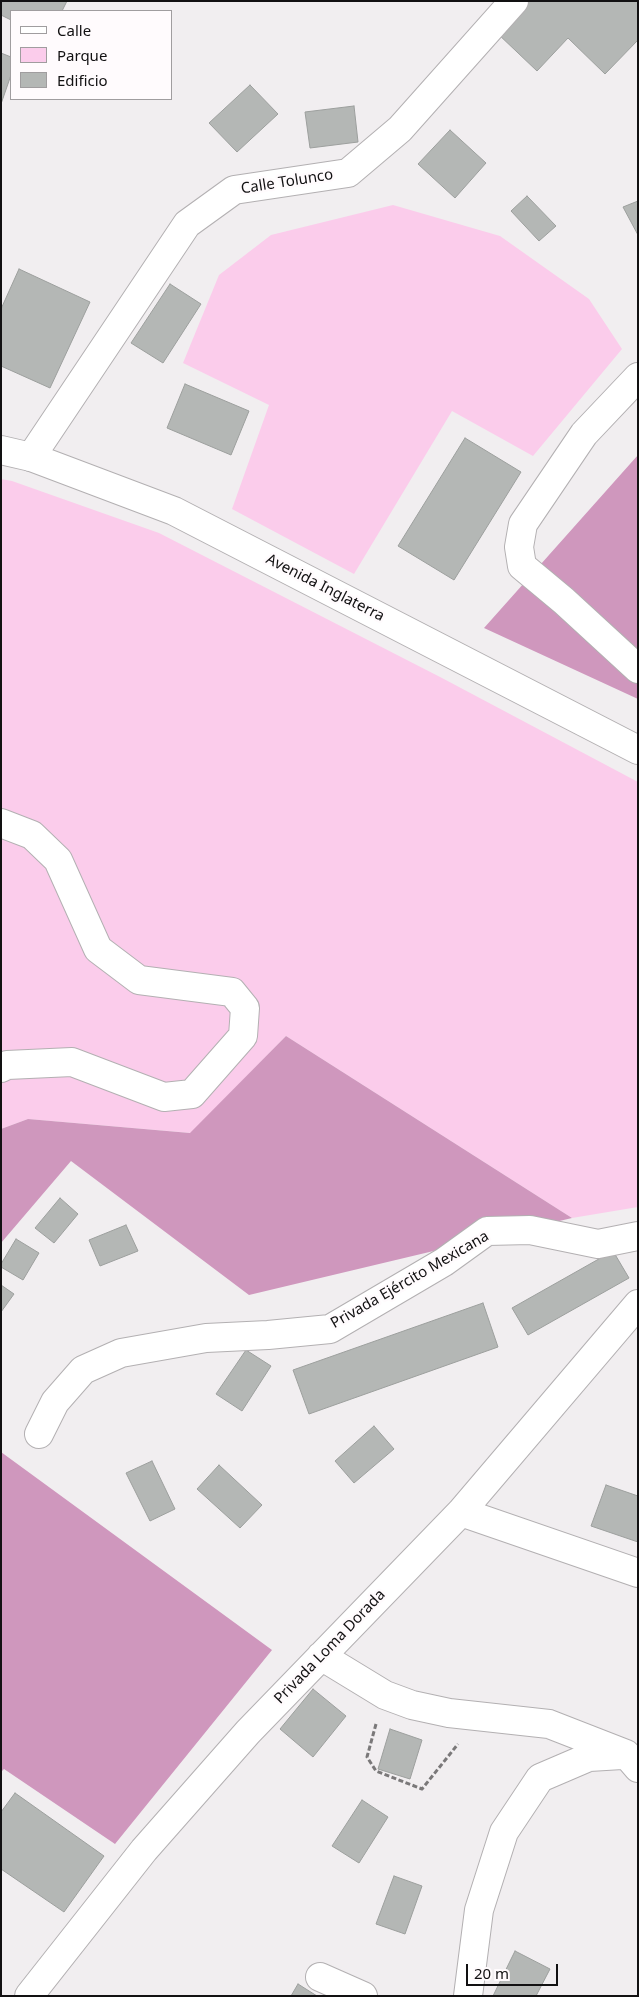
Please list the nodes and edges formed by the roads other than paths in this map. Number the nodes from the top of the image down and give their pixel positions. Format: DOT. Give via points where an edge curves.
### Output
graph roads {
  1 [pos="514,1"];
  2 [pos="638,377"];
  3 [pos="1,450"];
  4 [pos="31,457"];
  5 [pos="638,669"];
  6 [pos="638,750"];
  7 [pos="1,823"];
  8 [pos="1,1068"];
  9 [pos="638,1236"];
  10 [pos="638,1304"];
  11 [pos="40,1434"];
  12 [pos="461,1512"];
  13 [pos="638,1573"];
  14 [pos="321,1656"];
  15 [pos="632,1761"];
  16 [pos="320,1977"];
  17 [pos="29,1996"];
  18 [pos="362,1996"];
  19 [pos="468,1996"];
  1 -- 4 [label="street, Calle Tolunco" via="400,129 348,173 234,190 187,224"];
  2 -- 5 [label="street" via="584,434 523,524 519,548 522,566"];
  3 -- 4 [label="street, Avenida Inglaterra"];
  4 -- 6 [label="street, Avenida Inglaterra" via="174,511"];
  7 -- 8 [label="street" via="32,835 58,860 98,949 139,980 232,992 245,1008 243,1036 192,1094 164,1097 72,1062"];
  9 -- 11 [label="street, Privada Ejército Mexicana" via="598,1244 530,1230 487,1231 444,1262 330,1328 206,1338 122,1353 83,1370 55,1402"];
  10 -- 12 [label="street, Privada Loma Dorada"];
  12 -- 13 [label="street"];
  12 -- 14 [label="street, Privada Loma Dorada"];
  14 -- 15 [label="street" via="385,1695 412,1705 480,1717 549,1724"];
  14 -- 17 [label="street, Privada Loma Dorada" via="248,1732 144,1850"];
  15 -- 19 [label="street" via="589,1757 540,1778 504,1832 479,1910"];
  16 -- 18 [label="street"];
}
